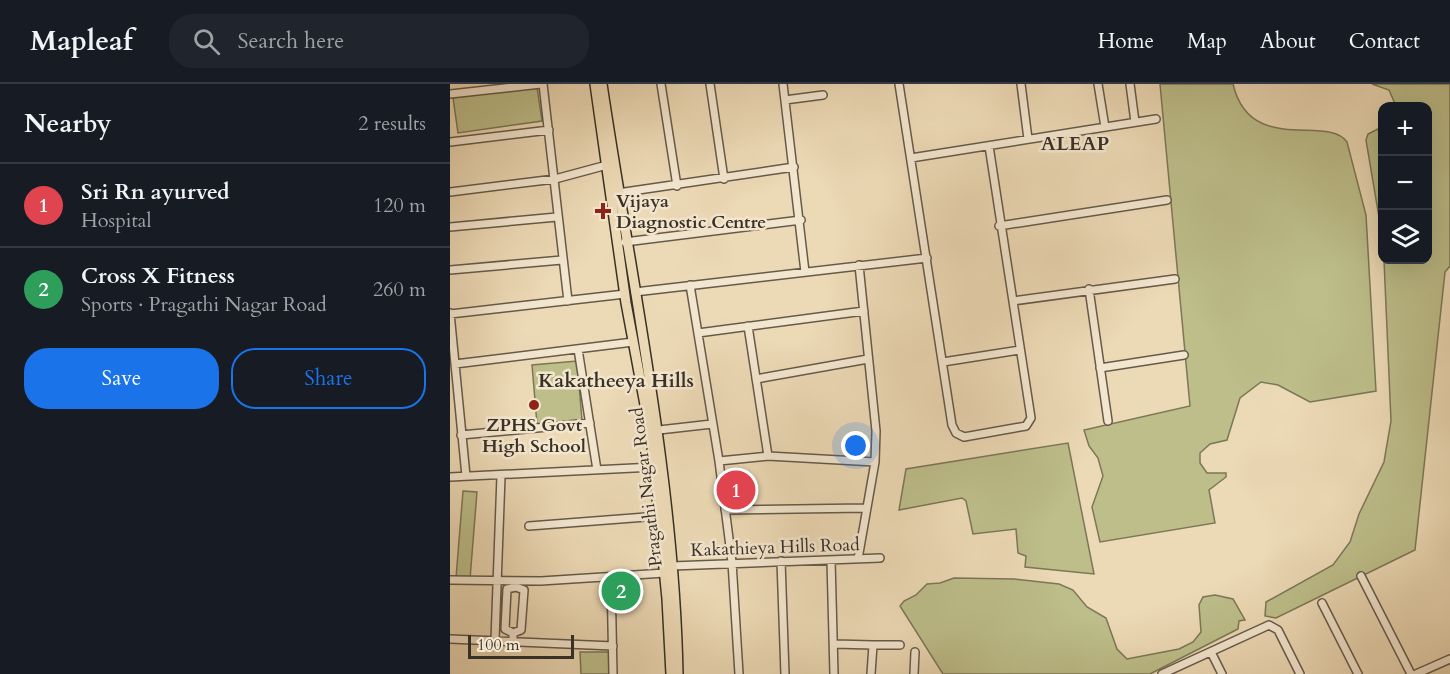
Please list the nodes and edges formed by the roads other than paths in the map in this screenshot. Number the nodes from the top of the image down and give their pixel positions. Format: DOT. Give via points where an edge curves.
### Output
graph roads {
  1 [pos="542,84"];
  2 [pos="595,84"];
  3 [pos="602,84"];
  4 [pos="661,84"];
  5 [pos="710,84"];
  6 [pos="783,84"];
  7 [pos="898,84"];
  8 [pos="1021,84"];
  9 [pos="1098,84"];
  10 [pos="1130,84"];
  11 [pos="450,94"];
  12 [pos="823,95"];
  13 [pos="785,100"];
  14 [pos="1156,119"];
  15 [pos="1136,122"];
  16 [pos="1104,127"];
  17 [pos="549,130"];
  18 [pos="1028,139"];
  19 [pos="450,142"];
  20 [pos="989,146"];
  21 [pos="911,158"];
  22 [pos="607,165"];
  23 [pos="794,167"];
  24 [pos="724,178"];
  25 [pos="555,179"];
  26 [pos="677,186"];
  27 [pos="450,192"];
  28 [pos="618,193"];
  29 [pos="1167,200"];
  30 [pos="556,217"];
  31 [pos="801,220"];
  32 [pos="999,226"];
  33 [pos="450,227"];
  34 [pos="626,242"];
  35 [pos="927,258"];
  36 [pos="562,260"];
  37 [pos="859,265"];
  38 [pos="450,270"];
  39 [pos="805,272"];
  40 [pos="1175,279"];
  41 [pos="690,285"];
  42 [pos="1089,289"];
  43 [pos="630,293"];
  44 [pos="568,301"];
  45 [pos="1013,301"];
  46 [pos="864,311"];
  47 [pos="450,313"];
  48 [pos="748,326"];
  49 [pos="698,333"];
  50 [pos="633,342"];
  51 [pos="578,349"];
  52 [pos="1020,350"];
  53 [pos="1184,355"];
  54 [pos="868,359"];
  55 [pos="943,362"];
  56 [pos="455,364"];
  57 [pos="1100,368"];
  58 [pos="756,379"];
  59 [pos="1108,421"];
  60 [pos="590,423"];
  61 [pos="712,424"];
  62 [pos="659,430"];
  63 [pos="461,435"];
  64 [pos="768,456"];
  65 [pos="719,461"];
  66 [pos="875,462"];
  67 [pos="654,467"];
  68 [pos="597,470"];
  69 [pos="466,476"];
  70 [pos="501,476"];
  71 [pos="450,477"];
  72 [pos="865,508"];
  73 [pos="725,510"];
  74 [pos="659,516"];
  75 [pos="529,526"];
  76 [pos="880,558"];
  77 [pos="858,559"];
  78 [pos="831,560"];
  79 [pos="781,561"];
  80 [pos="732,562"];
  81 [pos="668,569"];
  82 [pos="611,576"];
  83 [pos="1361,576"];
  84 [pos="450,580"];
  85 [pos="498,581"];
  86 [pos="516,584"];
  87 [pos="1322,603"];
  88 [pos="513,637"];
  89 [pos="450,639"];
  90 [pos="495,640"];
  91 [pos="834,644"];
  92 [pos="873,645"];
  93 [pos="900,645"];
  94 [pos="613,646"];
  95 [pos="915,652"];
  96 [pos="1211,652"];
  97 [pos="1450,659"];
  98 [pos="613,674"];
  99 [pos="671,674"];
  100 [pos="678,674"];
  101 [pos="739,674"];
  102 [pos="785,674"];
  103 [pos="834,674"];
  104 [pos="871,674"];
  105 [pos="914,674"];
  106 [pos="1162,674"];
  107 [pos="1222,674"];
  108 [pos="1300,674"];
  109 [pos="1358,674"];
  110 [pos="1411,674"];
  111 [pos="1416,674"];
  1 -- 11 [label="street"];
  1 -- 17 [label="street"];
  2 -- 22 [label="main road, Pragathi Nagar Road"];
  3 -- 28 [label="main road, Pragathi Nagar Road"];
  4 -- 26 [label="street"];
  5 -- 24 [label="street"];
  6 -- 13 [label="street"];
  7 -- 21 [label="street"];
  8 -- 18 [label="street"];
  9 -- 16 [label="street"];
  10 -- 15 [label="street"];
  12 -- 13 [label="street"];
  13 -- 23 [label="street"];
  14 -- 15 [label="street"];
  15 -- 16 [label="street"];
  16 -- 18 [label="street"];
  17 -- 19 [label="street"];
  17 -- 25 [label="street"];
  18 -- 20 [label="street"];
  20 -- 21 [label="street"];
  20 -- 32 [label="street"];
  21 -- 35 [label="street"];
  22 -- 25 [label="street"];
  22 -- 43 [label="main road, Pragathi Nagar Road"];
  23 -- 24 [label="street"];
  23 -- 31 [label="street"];
  24 -- 26 [label="street"];
  25 -- 27 [label="street"];
  25 -- 30 [label="street"];
  26 -- 28 [label="street"];
  28 -- 34 [label="main road, Pragathi Nagar Road"];
  29 -- 32 [label="street"];
  30 -- 33 [label="street"];
  30 -- 36 [label="street"];
  31 -- 34 [label="street"];
  31 -- 39 [label="street"];
  32 -- 45 [label="street"];
  34 -- 43 [label="main road, Pragathi Nagar Road"];
  35 -- 37 [label="street"];
  35 -- 55 [label="street"];
  36 -- 38 [label="street"];
  36 -- 44 [label="street"];
  37 -- 39 [label="street"];
  37 -- 46 [label="street"];
  39 -- 41 [label="street"];
  40 -- 42 [label="street"];
  41 -- 43 [label="street"];
  41 -- 49 [label="street"];
  42 -- 45 [label="street"];
  42 -- 57 [label="street"];
  43 -- 44 [label="street"];
  43 -- 50 [label="main road, Pragathi Nagar Road"];
  43 -- 62 [label="main road, Pragathi Nagar Road"];
  44 -- 47 [label="street"];
  45 -- 52 [label="street"];
  46 -- 48 [label="street"];
  46 -- 54 [label="street"];
  47 -- 56 [label="street"];
  48 -- 49 [label="street"];
  48 -- 58 [label="street"];
  49 -- 61 [label="street"];
  50 -- 51 [label="street"];
  50 -- 67 [label="main road, Pragathi Nagar Road"];
  51 -- 56 [label="street"];
  51 -- 60 [label="street"];
  52 -- 55 [label="street"];
  52 -- 55 [label="street" via="1030,423 964,436 953,430"];
  53 -- 57 [label="street"];
  54 -- 58 [label="street"];
  54 -- 66 [label="street" via="876,431"];
  56 -- 63 [label="street"];
  57 -- 59 [label="street"];
  58 -- 64 [label="street"];
  60 -- 63 [label="street"];
  60 -- 68 [label="street"];
  61 -- 62 [label="street"];
  61 -- 65 [label="street"];
  62 -- 81 [label="main road, Pragathi Nagar Road"];
  63 -- 69 [label="street"];
  64 -- 65 [label="street"];
  64 -- 66 [label="street"];
  65 -- 73 [label="street"];
  66 -- 72 [label="street"];
  67 -- 68 [label="street"];
  67 -- 74 [label="main road, Pragathi Nagar Road"];
  68 -- 70 [label="street"];
  69 -- 70 [label="street"];
  69 -- 71 [label="street"];
  70 -- 85 [label="street"];
  72 -- 73 [label="street"];
  72 -- 77 [label="street"];
  73 -- 80 [label="street"];
  74 -- 75 [label="street"];
  74 -- 81 [label="main road, Pragathi Nagar Road"];
  76 -- 77 [label="street, Kakathieya Hills Road"];
  77 -- 78 [label="street, Kakathieya Hills Road"];
  78 -- 79 [label="street, Kakathieya Hills Road"];
  78 -- 91 [label="street"];
  79 -- 80 [label="street, Kakathieya Hills Road"];
  79 -- 102 [label="street"];
  80 -- 81 [label="street, Kakathieya Hills Road"];
  80 -- 101 [label="street"];
  81 -- 82 [label="street, Kakathieya Hills Road"];
  81 -- 99 [label="main road, Pragathi Nagar Road"];
  81 -- 100 [label="main road, Pragathi Nagar Road"];
  82 -- 86 [label="street, Kakathieya Hills Road"];
  82 -- 94 [label="street"];
  83 -- 110 [label="street"];
  84 -- 85 [label="street, Kakathieya Hills Road"];
  85 -- 86 [label="street, Kakathieya Hills Road"];
  85 -- 90 [label="street"];
  86 -- 88 [label="street" via="524,590 521,630"];
  86 -- 88 [label="street" via="507,590 505,629"];
  87 -- 109 [label="street"];
  88 -- 90 [label="street"];
  88 -- 94 [label="street"];
  89 -- 90 [label="street"];
  91 -- 92 [label="street"];
  91 -- 103 [label="street"];
  92 -- 93 [label="street"];
  92 -- 104 [label="street"];
  94 -- 98 [label="street"];
  95 -- 105 [label="street"];
  96 -- 106 [label="street"];
  96 -- 107 [label="street"];
  96 -- 108 [label="street" via="1256,629 1272,626 1282,637"];
  97 -- 111 [label="street"];
}
